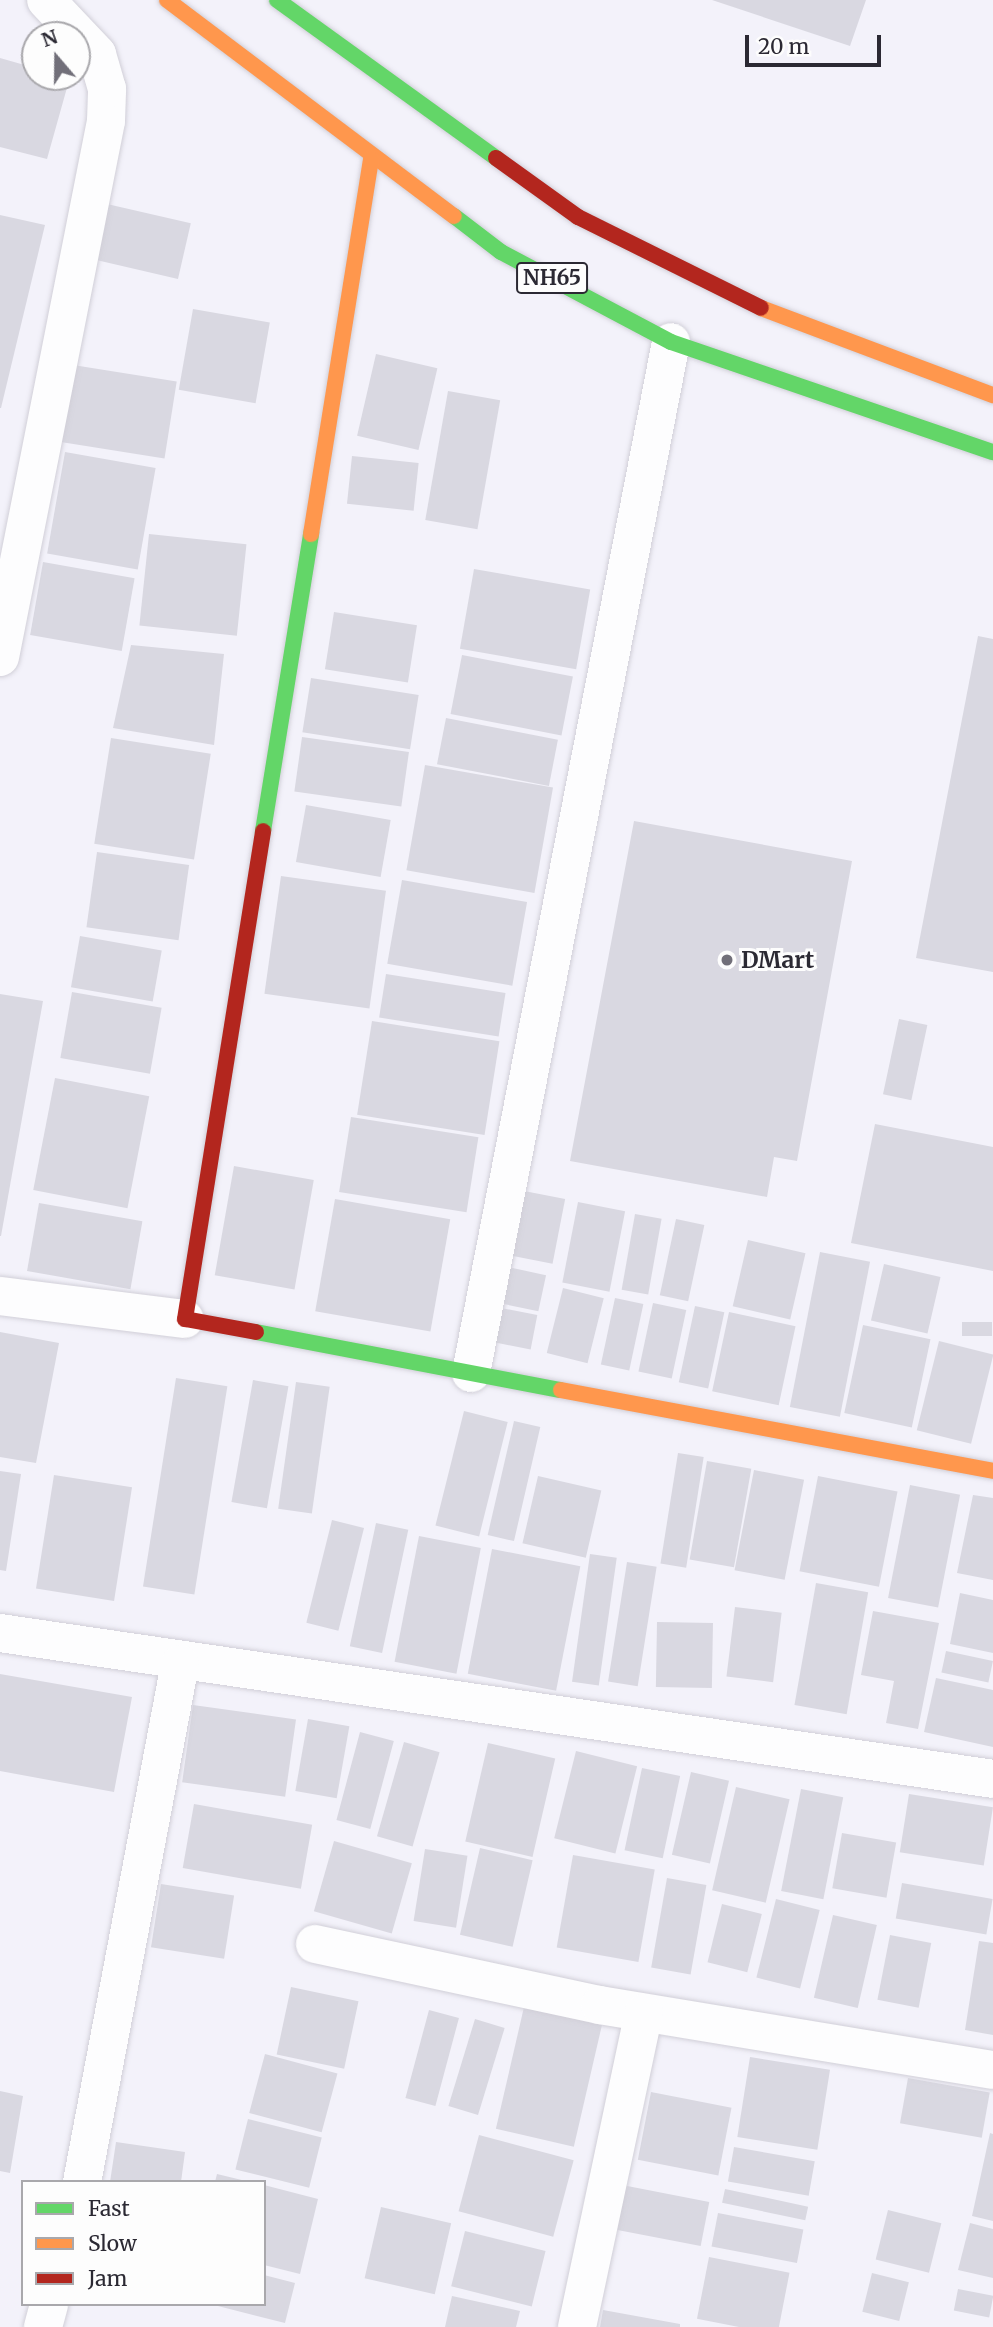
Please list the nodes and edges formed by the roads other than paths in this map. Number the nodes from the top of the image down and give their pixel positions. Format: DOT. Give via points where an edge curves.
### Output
graph roads {
  1 [pos="46,0"];
  2 [pos="167,0"];
  3 [pos="290,4"];
  4 [pos="371,159"];
  5 [pos="671,342"];
  6 [pos="993,395"];
  7 [pos="993,452"];
  8 [pos="0,657"];
  9 [pos="0,1296"];
  10 [pos="185,1319"];
  11 [pos="471,1373"];
  12 [pos="993,1471"];
  13 [pos="0,1633"];
  14 [pos="180,1664"];
  15 [pos="993,1779"];
  16 [pos="315,1944"];
  17 [pos="644,2013"];
  18 [pos="993,2070"];
  19 [pos="82,2180"];
  20 [pos="48,2306"];
  21 [pos="43,2327"];
  22 [pos="577,2327"];
  1 -- 8 [label="street" via="96,54 107,89 106,121"];
  2 -- 4 [label="main road, NH65"];
  3 -- 6 [label="main road, NH65" via="578,218 752,305"];
  4 -- 5 [label="main road, NH65" via="502,252"];
  4 -- 10 [label="main road"];
  5 -- 7 [label="main road, NH65"];
  5 -- 11 [label="street"];
  9 -- 10 [label="street"];
  10 -- 11 [label="main road"];
  11 -- 12 [label="main road"];
  13 -- 14 [label="street"];
  14 -- 15 [label="street"];
  14 -- 19 [label="street"];
  16 -- 17 [label="street"];
  17 -- 18 [label="street"];
  17 -- 22 [label="street"];
  20 -- 21 [label="street"];
}
